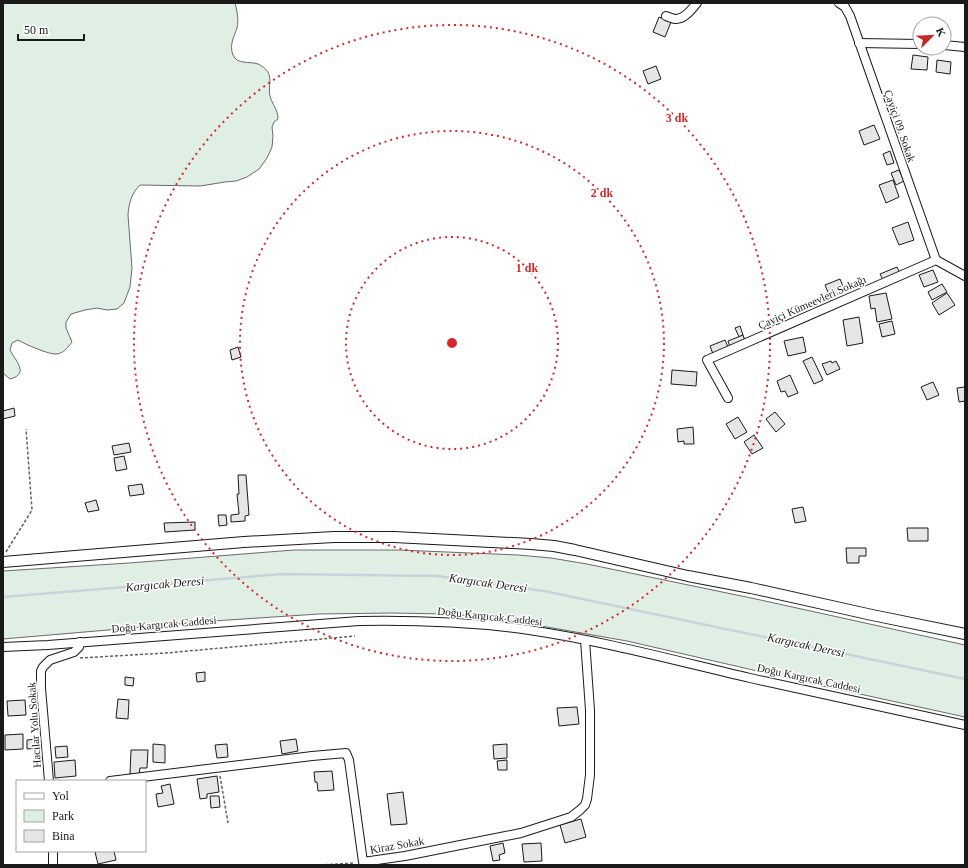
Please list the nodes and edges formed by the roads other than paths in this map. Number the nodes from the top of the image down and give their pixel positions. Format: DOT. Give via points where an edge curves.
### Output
graph roads {
  1 [pos="697,3"];
  2 [pos="839,3"];
  3 [pos="666,16"];
  4 [pos="859,43"];
  5 [pos="912,44"];
  6 [pos="952,46"];
  7 [pos="965,47"];
  8 [pos="936,260"];
  9 [pos="965,276"];
  10 [pos="728,398"];
  11 [pos="3,562"];
  12 [pos="965,634"];
  13 [pos="585,640"];
  14 [pos="80,642"];
  15 [pos="3,648"];
  16 [pos="965,725"];
  17 [pos="49,780"];
  18 [pos="118,780"];
  19 [pos="52,852"];
  20 [pos="53,865"];
  1 -- 3 [label="street" via="683,17 676,19"];
  2 -- 4 [label="street, Çayiçi 09. Sokak" via="848,11"];
  4 -- 5 [label="street"];
  4 -- 8 [label="street, Çayiçi 09. Sokak"];
  6 -- 7 [label="street"];
  8 -- 9 [label="street"];
  8 -- 10 [label="street, Çayiçi Kümeevleri Sokağı" via="707,360"];
  11 -- 12 [label="street" via="334,537 394,537 531,544 575,550"];
  13 -- 14 [label="street, Doğu Kargıcak Caddesi" via="491,626 387,620"];
  13 -- 16 [label="street, Doğu Kargıcak Caddesi"];
  13 -- 18 [label="street, Kiraz Sokak" via="590,710 590,775 587,799 585,805 571,817 521,833 363,862 346,753"];
  14 -- 15 [label="street, Doğu Kargıcak Caddesi"];
  14 -- 17 [label="street, Hacılar Yolu Sokak" via="74,652 50,660 41,671"];
  19 -- 20 [label="street"];
}
